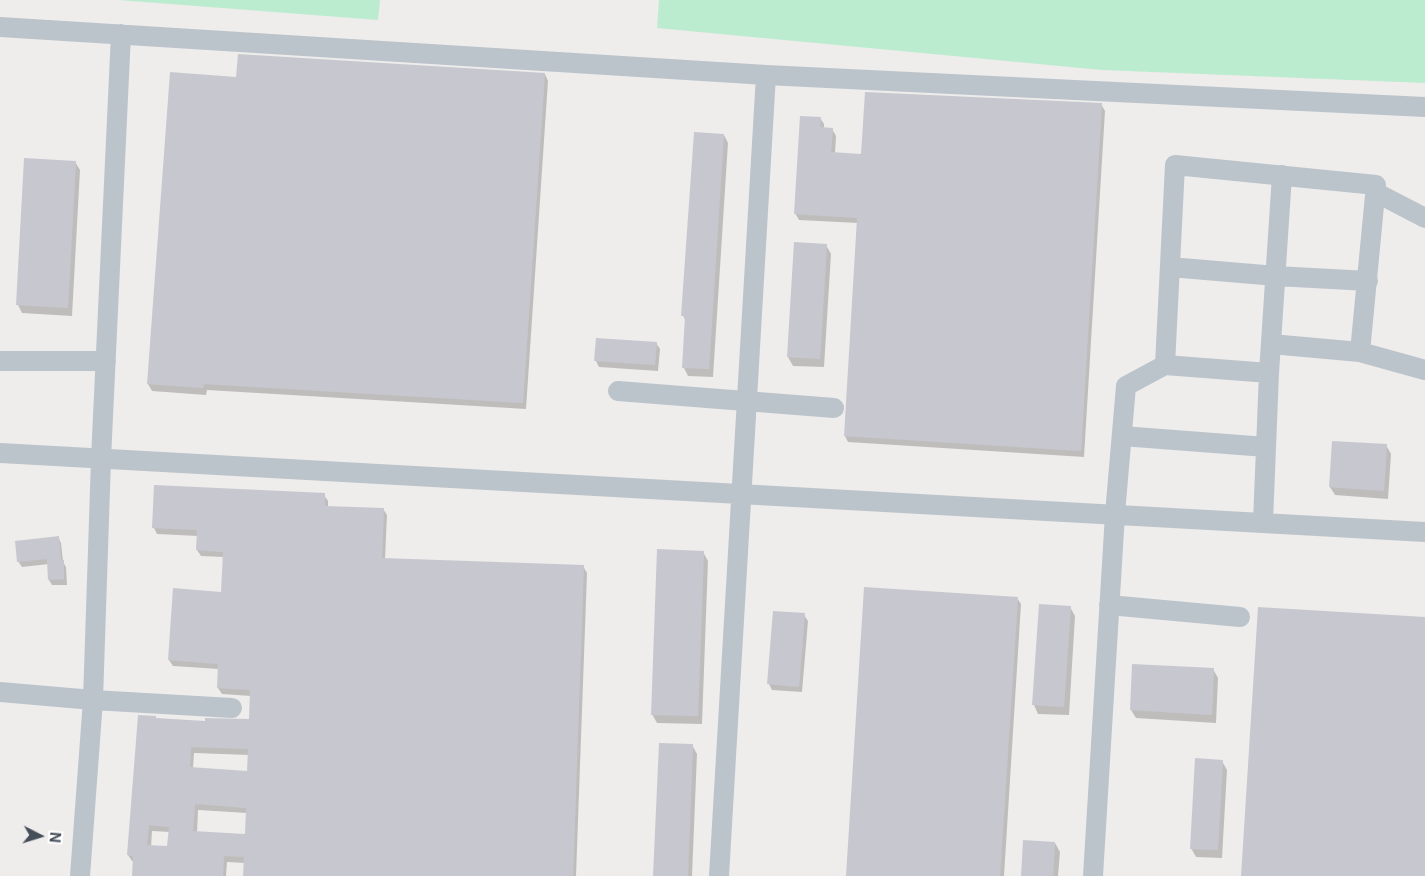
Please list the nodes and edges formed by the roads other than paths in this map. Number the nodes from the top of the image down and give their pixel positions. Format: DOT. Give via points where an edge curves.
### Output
graph roads {
  1 [pos="0,27"];
  2 [pos="121,34"];
  3 [pos="766,75"];
  4 [pos="1425,107"];
  5 [pos="1282,176"];
  6 [pos="1376,192"];
  7 [pos="1425,218"];
  8 [pos="1170,267"];
  9 [pos="1276,276"];
  10 [pos="1368,280"];
  11 [pos="1271,344"];
  12 [pos="1360,352"];
  13 [pos="0,361"];
  14 [pos="106,361"];
  15 [pos="1165,365"];
  16 [pos="1425,370"];
  17 [pos="1269,373"];
  18 [pos="618,391"];
  19 [pos="747,401"];
  20 [pos="834,408"];
  21 [pos="1122,436"];
  22 [pos="1266,447"];
  23 [pos="0,453"];
  24 [pos="102,459"];
  25 [pos="742,494"];
  26 [pos="1115,514"];
  27 [pos="1263,522"];
  28 [pos="1425,532"];
  29 [pos="1109,605"];
  30 [pos="1240,617"];
  31 [pos="0,692"];
  32 [pos="93,700"];
  33 [pos="232,708"];
  34 [pos="80,876"];
  35 [pos="719,876"];
  36 [pos="1093,876"];
  1 -- 2 [label="lane"];
  2 -- 3 [label="lane"];
  2 -- 14 [label="lane"];
  3 -- 4 [label="lane"];
  3 -- 19 [label="lane"];
  5 -- 6 [label="lane" via="1376,185"];
  5 -- 8 [label="lane" via="1175,166"];
  5 -- 9 [label="lane"];
  6 -- 7 [label="lane"];
  6 -- 10 [label="lane"];
  8 -- 9 [label="lane"];
  8 -- 15 [label="lane"];
  9 -- 10 [label="lane"];
  9 -- 11 [label="lane"];
  10 -- 12 [label="lane"];
  11 -- 12 [label="lane"];
  11 -- 17 [label="lane"];
  12 -- 16 [label="lane"];
  13 -- 14 [label="lane"];
  14 -- 24 [label="lane"];
  15 -- 17 [label="lane"];
  15 -- 21 [label="lane" via="1126,386"];
  17 -- 22 [label="lane"];
  18 -- 19 [label="lane"];
  19 -- 20 [label="lane"];
  19 -- 25 [label="lane"];
  21 -- 22 [label="lane"];
  21 -- 26 [label="lane"];
  22 -- 27 [label="lane"];
  23 -- 24 [label="lane"];
  24 -- 25 [label="lane"];
  24 -- 32 [label="lane"];
  25 -- 26 [label="lane"];
  25 -- 35 [label="lane"];
  26 -- 27 [label="lane"];
  26 -- 29 [label="lane"];
  27 -- 28 [label="lane"];
  29 -- 30 [label="lane"];
  29 -- 36 [label="lane"];
  31 -- 32 [label="lane"];
  32 -- 33 [label="lane"];
  32 -- 34 [label="lane"];
}
